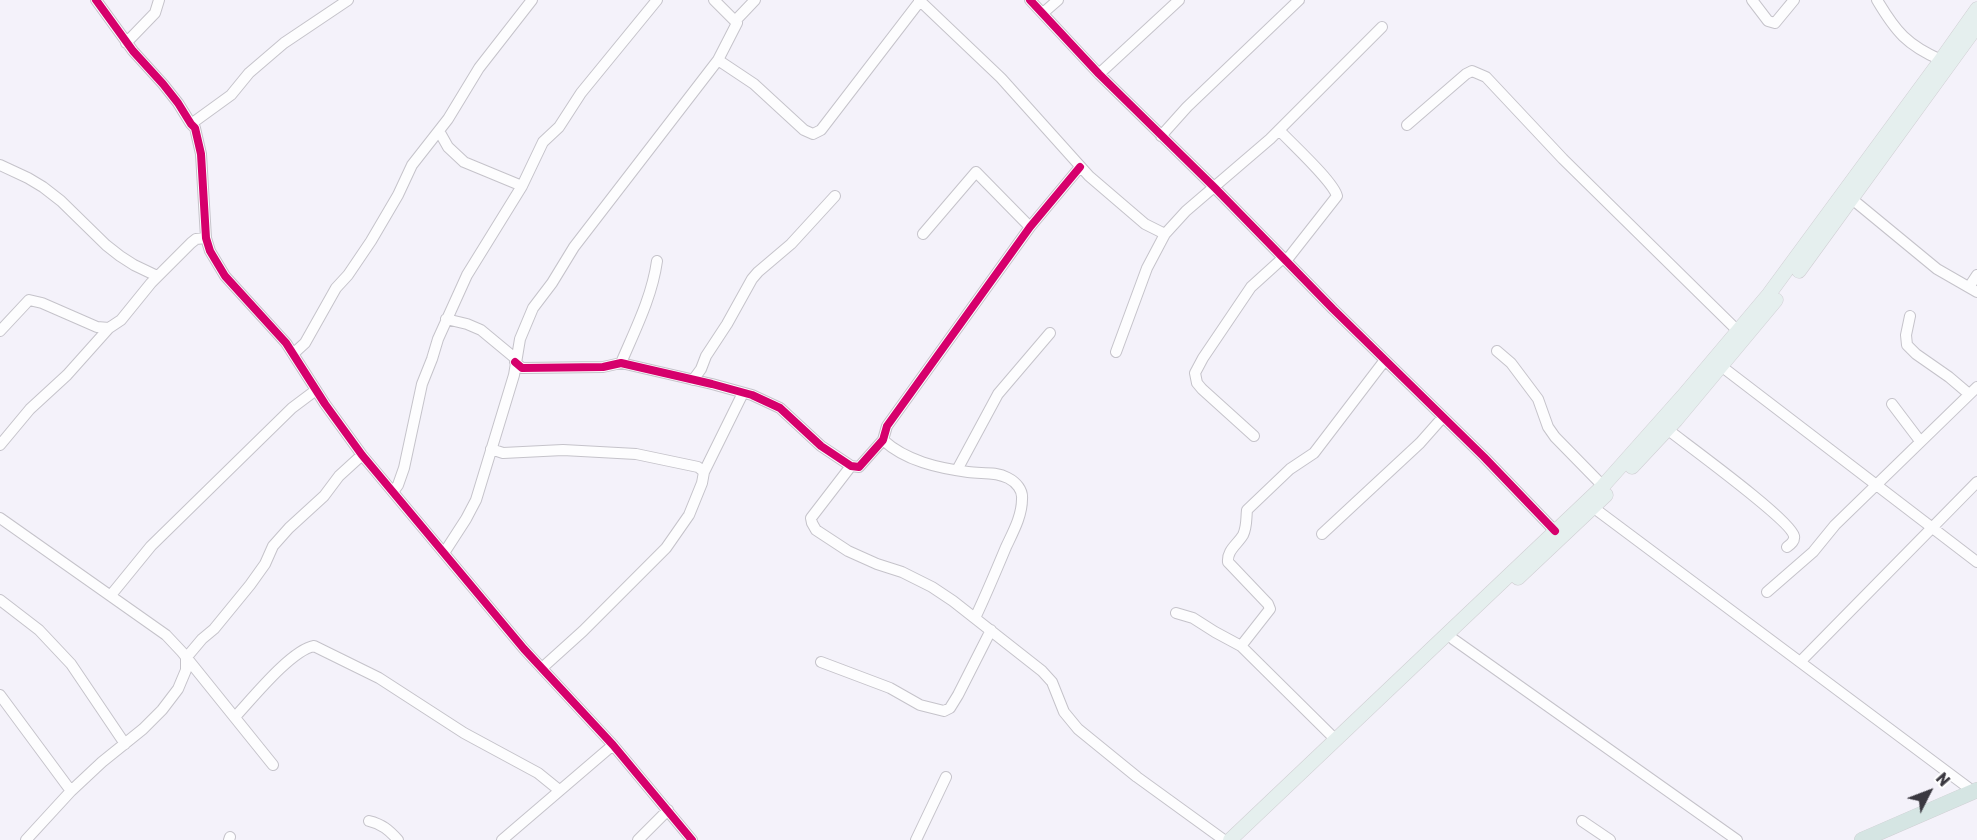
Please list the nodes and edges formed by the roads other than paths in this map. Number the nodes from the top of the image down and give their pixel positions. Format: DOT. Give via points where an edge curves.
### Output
graph roads {
  1 [pos="96,0"];
  2 [pos="159,0"];
  3 [pos="348,0"];
  4 [pos="532,0"];
  5 [pos="657,0"];
  6 [pos="714,0"];
  7 [pos="755,0"];
  8 [pos="920,0"];
  9 [pos="1030,0"];
  10 [pos="1058,0"];
  11 [pos="1179,0"];
  12 [pos="1299,0"];
  13 [pos="1752,0"];
  14 [pos="1794,0"];
  15 [pos="1877,0"];
  16 [pos="1977,9"];
  17 [pos="1043,13"];
  18 [pos="736,20"];
  19 [pos="1977,26"];
  20 [pos="1382,27"];
  21 [pos="126,43"];
  22 [pos="718,60"];
  23 [pos="1941,60"];
  24 [pos="1099,74"];
  25 [pos="190,124"];
  26 [pos="1407,125"];
  27 [pos="1279,130"];
  28 [pos="439,131"];
  29 [pos="1161,136"];
  30 [pos="0,165"];
  31 [pos="1080,167"];
  32 [pos="522,186"];
  33 [pos="1215,188"];
  34 [pos="836,196"];
  35 [pos="1852,199"];
  36 [pos="1030,227"];
  37 [pos="923,234"];
  38 [pos="1165,234"];
  39 [pos="206,238"];
  40 [pos="1285,260"];
  41 [pos="657,261"];
  42 [pos="1977,275"];
  43 [pos="157,276"];
  44 [pos="1973,290"];
  45 [pos="1910,316"];
  46 [pos="446,319"];
  47 [pos="110,328"];
  48 [pos="0,331"];
  49 [pos="1050,333"];
  50 [pos="1742,334"];
  51 [pos="1497,351"];
  52 [pos="1116,352"];
  53 [pos="292,354"];
  54 [pos="1385,360"];
  55 [pos="515,361"];
  56 [pos="621,363"];
  57 [pos="1721,366"];
  58 [pos="698,381"];
  59 [pos="316,390"];
  60 [pos="1973,391"];
  61 [pos="743,393"];
  62 [pos="1892,404"];
  63 [pos="1443,417"];
  64 [pos="1667,429"];
  65 [pos="1254,436"];
  66 [pos="884,440"];
  67 [pos="1920,441"];
  68 [pos="0,445"];
  69 [pos="491,449"];
  70 [pos="362,455"];
  71 [pos="851,466"];
  72 [pos="957,470"];
  73 [pos="704,472"];
  74 [pos="1977,482"];
  75 [pos="1876,485"];
  76 [pos="1603,486"];
  77 [pos="393,492"];
  78 [pos="1590,505"];
  79 [pos="0,518"];
  80 [pos="1931,528"];
  81 [pos="1555,531"];
  82 [pos="1322,534"];
  83 [pos="1787,547"];
  84 [pos="444,553"];
  85 [pos="1977,562"];
  86 [pos="1767,592"];
  87 [pos="111,595"];
  88 [pos="0,600"];
  89 [pos="1176,613"];
  90 [pos="975,618"];
  91 [pos="991,630"];
  92 [pos="1446,642"];
  93 [pos="1241,646"];
  94 [pos="186,658"];
  95 [pos="821,662"];
  96 [pos="1800,662"];
  97 [pos="542,668"];
  98 [pos="0,695"];
  99 [pos="235,717"];
  100 [pos="1336,740"];
  101 [pos="124,744"];
  102 [pos="613,745"];
  103 [pos="273,765"];
  104 [pos="946,777"];
  105 [pos="559,790"];
  106 [pos="71,791"];
  107 [pos="1976,791"];
  108 [pos="668,810"];
  109 [pos="1582,820"];
  110 [pos="369,821"];
  111 [pos="26,840"];
  112 [pos="399,840"];
  113 [pos="502,840"];
  114 [pos="638,840"];
  115 [pos="692,840"];
  116 [pos="916,840"];
  117 [pos="1224,840"];
  118 [pos="1230,840"];
  119 [pos="1242,840"];
  120 [pos="1610,840"];
  121 [pos="1737,840"];
  122 [pos="1862,840"];
  1 -- 21 [label="street"];
  2 -- 21 [label="street" via="155,14"];
  3 -- 25 [label="street" via="284,43 249,73 231,95"];
  4 -- 28 [label="street" via="479,68"];
  5 -- 32 [label="street" via="581,93 559,127 543,142"];
  6 -- 18 [label="street"];
  7 -- 18 [label="street"];
  8 -- 22 [label="street" via="821,130 813,134 754,84"];
  8 -- 31 [label="street" via="1001,78"];
  9 -- 17 [label="street"];
  10 -- 17 [label="street"];
  11 -- 24 [label="street"];
  12 -- 29 [label="street"];
  13 -- 14 [label="street" via="1774,23"];
  15 -- 23 [label="street" via="1887,19 1909,44"];
  16 -- 23 [label="main road"];
  17 -- 24 [label="street"];
  18 -- 22 [label="street"];
  19 -- 35 [label="main road"];
  20 -- 27 [label="street"];
  21 -- 25 [label="street" via="163,84"];
  22 -- 55 [label="street" via="532,308"];
  23 -- 50 [label="main road"];
  24 -- 29 [label="street"];
  25 -- 39 [label="street" via="195,128 201,154"];
  26 -- 50 [label="street" via="1466,74 1472,71 1486,77 1563,159"];
  27 -- 33 [label="street"];
  27 -- 40 [label="street" via="1337,196"];
  28 -- 32 [label="street" via="451,151 464,162"];
  28 -- 53 [label="street" via="412,165 377,231 336,288 304,343"];
  29 -- 33 [label="street"];
  30 -- 43 [label="street" via="43,187 120,256"];
  31 -- 36 [label="street"];
  31 -- 38 [label="street" via="1145,224"];
  32 -- 46 [label="street" via="475,261"];
  33 -- 38 [label="street"];
  33 -- 40 [label="street"];
  34 -- 58 [label="street" via="752,279 706,356"];
  35 -- 44 [label="street" via="1914,252"];
  35 -- 50 [label="main road" via="1769,309"];
  36 -- 37 [label="street" via="976,172"];
  36 -- 66 [label="street" via="887,426"];
  38 -- 52 [label="street" via="1147,268"];
  39 -- 43 [label="street" via="196,239"];
  39 -- 53 [label="street" via="225,276"];
  40 -- 54 [label="street"];
  40 -- 65 [label="street" via="1251,287 1195,372 1202,389"];
  41 -- 56 [label="street" via="647,302"];
  42 -- 44 [label="street"];
  43 -- 47 [label="street" via="122,320"];
  45 -- 60 [label="street" via="1907,345"];
  46 -- 55 [label="street" via="481,330"];
  46 -- 77 [label="street" via="422,384 408,454"];
  47 -- 48 [label="street" via="97,327 29,300"];
  47 -- 68 [label="street"];
  49 -- 72 [label="street" via="998,394"];
  50 -- 57 [label="main road"];
  50 -- 76 [label="main road"];
  51 -- 76 [label="street" via="1538,399 1555,437"];
  53 -- 59 [label="street"];
  54 -- 63 [label="street"];
  54 -- 93 [label="street" via="1314,453 1290,469 1247,510 1243,535 1229,553 1228,562 1270,609"];
  55 -- 56 [label="street" via="522,368 603,367"];
  55 -- 69 [label="street"];
  56 -- 58 [label="street"];
  57 -- 64 [label="main road"];
  57 -- 75 [label="street"];
  58 -- 61 [label="street"];
  59 -- 70 [label="street"];
  59 -- 87 [label="street" via="292,408 151,546"];
  60 -- 67 [label="street"];
  61 -- 71 [label="street" via="780,408 821,446"];
  61 -- 73 [label="street"];
  62 -- 67 [label="street"];
  63 -- 81 [label="street"];
  63 -- 82 [label="street"];
  64 -- 78 [label="main road"];
  64 -- 83 [label="street" via="1778,517 1794,537"];
  66 -- 71 [label="street" via="859,467"];
  66 -- 72 [label="street" via="906,457"];
  67 -- 75 [label="street"];
  69 -- 73 [label="street" via="503,453 564,450 636,454"];
  69 -- 84 [label="street" via="472,510"];
  70 -- 77 [label="street"];
  70 -- 94 [label="street" via="273,546 266,564 250,585"];
  71 -- 90 [label="street" via="812,518 813,526 848,551 932,587"];
  72 -- 90 [label="street" via="1005,476 1014,482 1023,500"];
  73 -- 97 [label="street" via="689,515 666,548"];
  74 -- 80 [label="street"];
  75 -- 80 [label="street"];
  75 -- 86 [label="street" via="1813,552"];
  76 -- 78 [label="main road"];
  77 -- 84 [label="street"];
  78 -- 81 [label="main road"];
  78 -- 92 [label="main road"];
  78 -- 96 [label="street"];
  79 -- 87 [label="street"];
  80 -- 85 [label="street"];
  80 -- 96 [label="street"];
  81 -- 92 [label="main road"];
  84 -- 97 [label="street"];
  87 -- 94 [label="street" via="166,635"];
  88 -- 101 [label="street" via="39,630 71,664"];
  89 -- 93 [label="street" via="1193,618"];
  90 -- 91 [label="street"];
  91 -- 95 [label="street" via="958,695 944,711 920,705 890,688"];
  91 -- 117 [label="street" via="1052,682 1062,709 1078,729"];
  92 -- 100 [label="main road"];
  92 -- 119 [label="main road"];
  92 -- 121 [label="street"];
  93 -- 100 [label="street"];
  94 -- 99 [label="street"];
  94 -- 101 [label="street" via="186,670 174,695 144,729"];
  96 -- 107 [label="street"];
  97 -- 102 [label="street"];
  98 -- 106 [label="street"];
  99 -- 103 [label="street"];
  99 -- 105 [label="street" via="275,674 314,646 379,678 464,733 538,773"];
  100 -- 118 [label="main road"];
  101 -- 106 [label="street"];
  102 -- 105 [label="street"];
  102 -- 108 [label="street"];
  104 -- 116 [label="street"];
  105 -- 113 [label="street"];
  106 -- 111 [label="street"];
  107 -- 122 [label="highway"];
  108 -- 114 [label="street"];
  108 -- 115 [label="street"];
  109 -- 120 [label="street"];
  110 -- 112 [label="street" via="388,829"];
}
